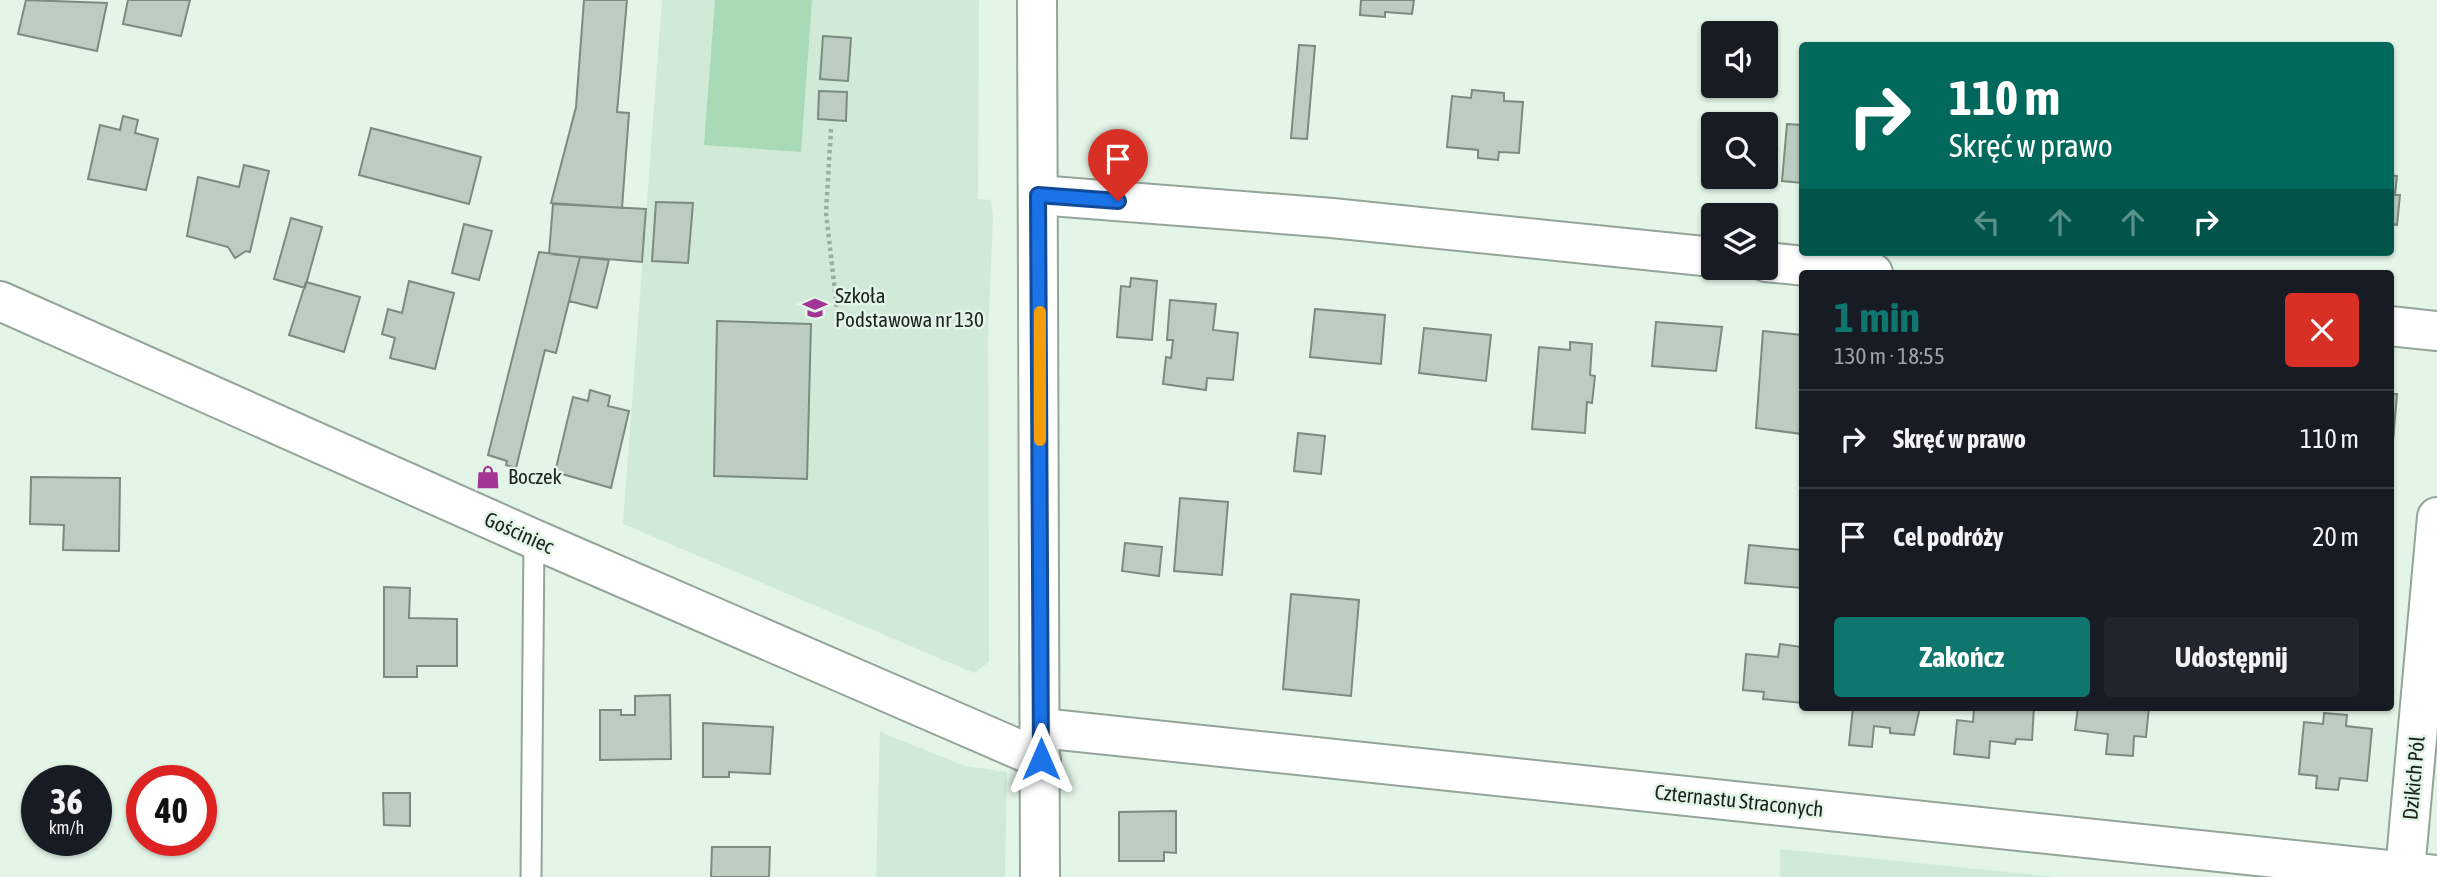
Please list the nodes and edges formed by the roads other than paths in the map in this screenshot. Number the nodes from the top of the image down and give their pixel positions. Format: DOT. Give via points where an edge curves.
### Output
graph roads {
  1 [pos="1037,0"];
  2 [pos="1038,195"];
  3 [pos="1701,256"];
  4 [pos="1778,263"];
  5 [pos="1843,270"];
  6 [pos="0,301"];
  7 [pos="2394,326"];
  8 [pos="2437,331"];
  9 [pos="2437,517"];
  10 [pos="534,539"];
  11 [pos="1041,744"];
  12 [pos="2421,873"];
  13 [pos="531,877"];
  14 [pos="1040,877"];
  1 -- 2 [label="street"];
  2 -- 3 [label="street" via="1332,218"];
  2 -- 11 [label="street"];
  4 -- 5 [label="street"];
  6 -- 10 [label="street, Gościniec"];
  7 -- 8 [label="street"];
  9 -- 12 [label="street, Dzikich Pól"];
  10 -- 11 [label="street, Gościniec"];
  10 -- 13 [label="lane"];
  11 -- 12 [label="street, Czternastu Straconych"];
  11 -- 14 [label="street"];
}
